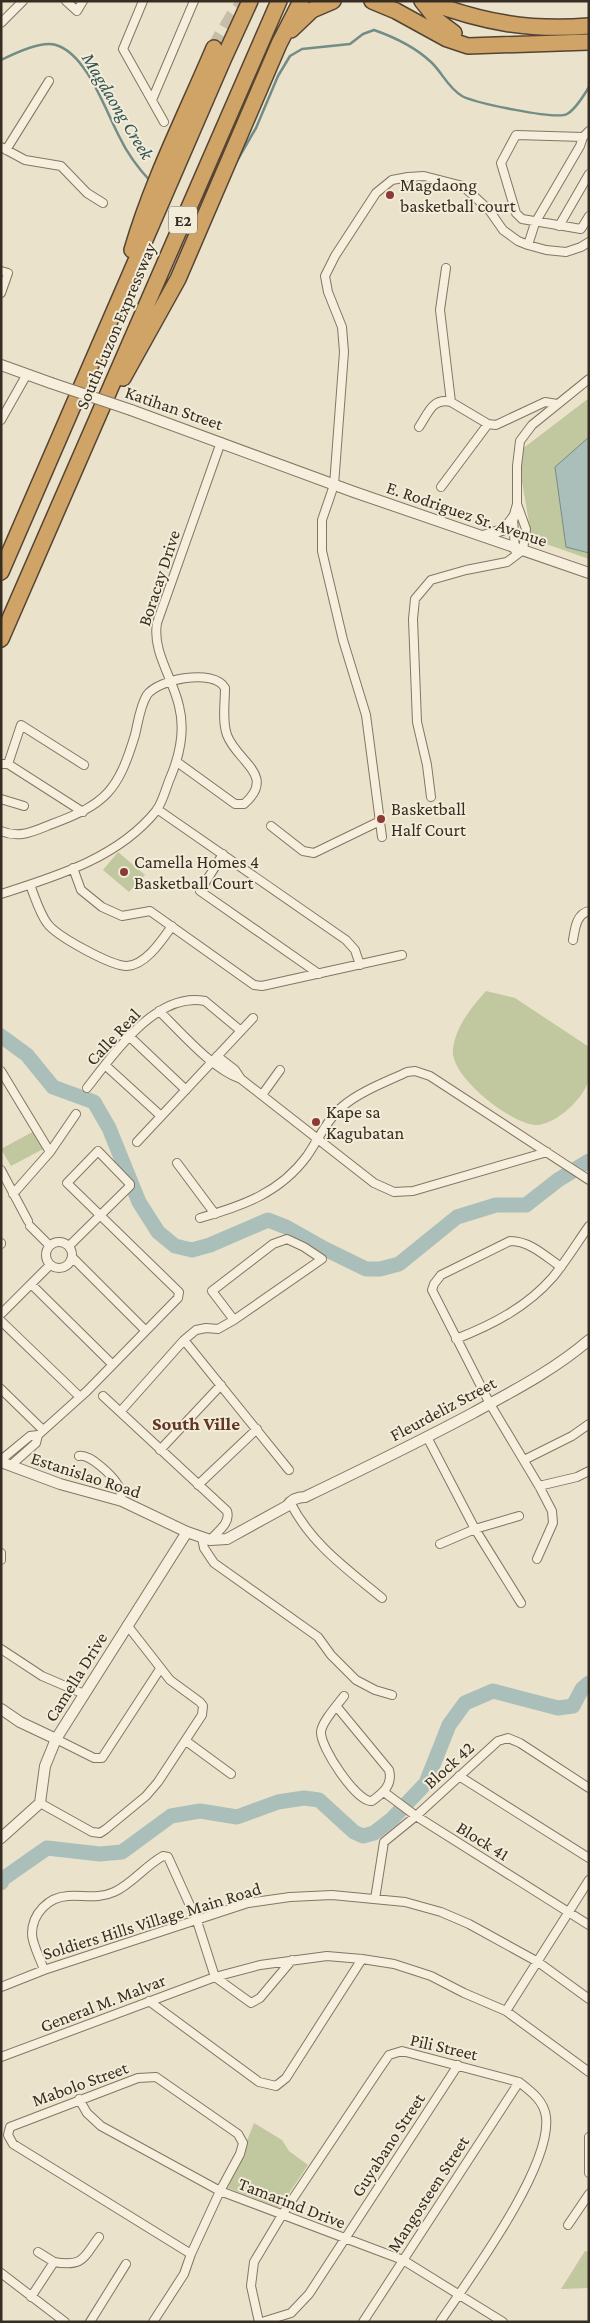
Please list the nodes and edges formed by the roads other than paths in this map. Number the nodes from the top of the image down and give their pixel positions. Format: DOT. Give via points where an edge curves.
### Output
graph roads {
  1 [pos="23,1"];
  2 [pos="66,1"];
  3 [pos="83,1"];
  4 [pos="143,1"];
  5 [pos="194,1"];
  6 [pos="250,1"];
  7 [pos="279,1"];
  8 [pos="301,1"];
  9 [pos="333,1"];
  10 [pos="372,1"];
  11 [pos="422,1"];
  12 [pos="459,1"];
  13 [pos="429,8"];
  14 [pos="589,19"];
  15 [pos="1,23"];
  16 [pos="589,26"];
  17 [pos="589,42"];
  18 [pos="279,44"];
  19 [pos="482,47"];
  20 [pos="214,48"];
  21 [pos="50,80"];
  22 [pos="152,100"];
  23 [pos="164,122"];
  24 [pos="589,131"];
  25 [pos="583,137"];
  26 [pos="4,148"];
  27 [pos="589,174"];
  28 [pos="103,203"];
  29 [pos="589,216"];
  30 [pos="535,222"];
  31 [pos="559,226"];
  32 [pos="589,242"];
  33 [pos="528,245"];
  34 [pos="446,268"];
  35 [pos="1,271"];
  36 [pos="1,293"];
  37 [pos="115,309"];
  38 [pos="1,364"];
  39 [pos="27,374"];
  40 [pos="589,380"];
  41 [pos="451,402"];
  42 [pos="557,404"];
  43 [pos="1,420"];
  44 [pos="488,424"];
  45 [pos="419,427"];
  46 [pos="88,440"];
  47 [pos="221,442"];
  48 [pos="334,485"];
  49 [pos="441,487"];
  50 [pos="517,504"];
  51 [pos="513,524"];
  52 [pos="526,528"];
  53 [pos="483,536"];
  54 [pos="518,551"];
  55 [pos="1,572"];
  56 [pos="589,573"];
  57 [pos="1,639"];
  58 [pos="171,682"];
  59 [pos="177,762"];
  60 [pos="5,764"];
  61 [pos="84,765"];
  62 [pos="431,797"];
  63 [pos="1,799"];
  64 [pos="24,806"];
  65 [pos="157,810"];
  66 [pos="83,812"];
  67 [pos="380,821"];
  68 [pos="271,826"];
  69 [pos="1,831"];
  70 [pos="382,837"];
  71 [pos="223,854"];
  72 [pos="73,868"];
  73 [pos="30,885"];
  74 [pos="1,894"];
  75 [pos="589,911"];
  76 [pos="172,926"];
  77 [pos="573,940"];
  78 [pos="402,955"];
  79 [pos="360,965"];
  80 [pos="319,974"];
  81 [pos="159,1012"];
  82 [pos="253,1018"];
  83 [pos="241,1031"];
  84 [pos="129,1036"];
  85 [pos="215,1059"];
  86 [pos="105,1065"];
  87 [pos="280,1070"];
  88 [pos="1,1071"];
  89 [pos="86,1088"];
  90 [pos="186,1090"];
  91 [pos="262,1095"];
  92 [pos="76,1114"];
  93 [pos="161,1116"];
  94 [pos="318,1139"];
  95 [pos="137,1142"];
  96 [pos="50,1152"];
  97 [pos="547,1152"];
  98 [pos="177,1163"];
  99 [pos="1,1170"];
  100 [pos="589,1180"];
  101 [pos="13,1194"];
  102 [pos="215,1214"];
  103 [pos="101,1215"];
  104 [pos="200,1218"];
  105 [pos="589,1226"];
  106 [pos="49,1245"];
  107 [pos="69,1246"];
  108 [pos="72,1256"];
  109 [pos="50,1265"];
  110 [pos="561,1267"];
  111 [pos="31,1284"];
  112 [pos="1,1314"];
  113 [pos="234,1320"];
  114 [pos="1,1321"];
  115 [pos="145,1330"];
  116 [pos="456,1339"];
  117 [pos="184,1340"];
  118 [pos="589,1340"];
  119 [pos="112,1364"];
  120 [pos="221,1385"];
  121 [pos="1,1389"];
  122 [pos="103,1396"];
  123 [pos="80,1397"];
  124 [pos="490,1404"];
  125 [pos="120,1412"];
  126 [pos="589,1424"];
  127 [pos="257,1429"];
  128 [pos="40,1433"];
  129 [pos="427,1437"];
  130 [pos="160,1450"];
  131 [pos="79,1456"];
  132 [pos="524,1460"];
  133 [pos="4,1463"];
  134 [pos="289,1470"];
  135 [pos="589,1472"];
  136 [pos="198,1485"];
  137 [pos="540,1486"];
  138 [pos="122,1501"];
  139 [pos="290,1505"];
  140 [pos="519,1516"];
  141 [pos="475,1530"];
  142 [pos="187,1532"];
  143 [pos="206,1539"];
  144 [pos="440,1544"];
  145 [pos="1,1553"];
  146 [pos="1,1560"];
  147 [pos="537,1560"];
  148 [pos="382,1598"];
  149 [pos="521,1603"];
  150 [pos="128,1625"];
  151 [pos="1,1649"];
  152 [pos="160,1670"];
  153 [pos="84,1694"];
  154 [pos="392,1694"];
  155 [pos="344,1696"];
  156 [pos="336,1707"];
  157 [pos="1,1709"];
  158 [pos="56,1739"];
  159 [pos="186,1741"];
  160 [pos="231,1774"];
  161 [pos="459,1776"];
  162 [pos="589,1788"];
  163 [pos="384,1792"];
  164 [pos="40,1803"];
  165 [pos="416,1816"];
  166 [pos="1,1838"];
  167 [pos="589,1858"];
  168 [pos="589,1880"];
  169 [pos="375,1899"];
  170 [pos="569,1912"];
  171 [pos="196,1921"];
  172 [pos="589,1925"];
  173 [pos="362,1959"];
  174 [pos="292,1960"];
  175 [pos="538,1962"];
  176 [pos="44,1970"];
  177 [pos="215,1977"];
  178 [pos="1,1987"];
  179 [pos="589,1999"];
  180 [pos="149,2001"];
  181 [pos="506,2011"];
  182 [pos="1,2057"];
  183 [pos="458,2065"];
  184 [pos="589,2072"];
  185 [pos="519,2082"];
  186 [pos="80,2099"];
  187 [pos="589,2137"];
  188 [pos="589,2173"];
  189 [pos="220,2191"];
  190 [pos="589,2194"];
  191 [pos="282,2215"];
  192 [pos="568,2225"];
  193 [pos="99,2236"];
  194 [pos="344,2239"];
  195 [pos="38,2252"];
  196 [pos="191,2254"];
  197 [pos="403,2260"];
  198 [pos="54,2262"];
  199 [pos="126,2264"];
  200 [pos="1,2273"];
  201 [pos="459,2293"];
  202 [pos="31,2297"];
  203 [pos="65,2322"];
  204 [pos="90,2322"];
  205 [pos="153,2322"];
  206 [pos="260,2322"];
  207 [pos="362,2322"];
  208 [pos="440,2322"];
  209 [pos="503,2322"];
  1 -- 15 [label="street"];
  2 -- 3 [label="street" via="77,11"];
  4 -- 22 [label="street" via="123,49"];
  5 -- 22 [label="street"];
  6 -- 37 [label="highway, South Luzon Expressway / E2"];
  7 -- 46 [label="highway, South Luzon Expressway / E2"];
  8 -- 18 [label="highway"];
  9 -- 18 [label="highway" via="307,14"];
  10 -- 19 [label="highway" via="454,41"];
  11 -- 13 [label="highway"];
  12 -- 14 [label="highway" via="489,12 518,17"];
  13 -- 16 [label="highway" via="517,26"];
  13 -- 19 [label="highway" via="453,33"];
  17 -- 19 [label="highway"];
  18 -- 46 [label="highway" via="178,279"];
  20 -- 37 [label="highway" via="138,230"];
  21 -- 26 [label="street"];
  22 -- 23 [label="street"];
  24 -- 25 [label="street"];
  25 -- 30 [label="street"];
  25 -- 30 [label="street" via="516,134 501,163 516,213 522,219"];
  26 -- 28 [label="street" via="32,162 61,166"];
  27 -- 31 [label="street"];
  29 -- 31 [label="street" via="582,229"];
  30 -- 31 [label="street"];
  30 -- 33 [label="street"];
  32 -- 33 [label="street" via="566,252"];
  33 -- 48 [label="street" via="503,230 463,186 450,181 424,176 408,177 392,180 376,193 325,276 342,327 344,352"];
  34 -- 41 [label="street" via="440,310"];
  35 -- 36 [label="street" via="8,273"];
  37 -- 55 [label="highway, South Luzon Expressway / E2"];
  38 -- 39 [label="street, Katihan Street"];
  39 -- 43 [label="street"];
  39 -- 47 [label="street, Katihan Street, bridge"];
  40 -- 42 [label="street"];
  41 -- 44 [label="street"];
  41 -- 45 [label="street" via="435,402"];
  42 -- 44 [label="street" via="545,402 500,424"];
  42 -- 50 [label="street" via="532,425 520,441 516,466"];
  44 -- 49 [label="street"];
  46 -- 57 [label="highway, South Luzon Expressway / E2"];
  47 -- 48 [label="street, Katihan Street"];
  47 -- 58 [label="street, Boracay Drive" via="157,623 155,640"];
  48 -- 53 [label="street, E. Rodriguez Sr. Avenue"];
  48 -- 67 [label="street" via="322,520 322,551 342,640 366,715"];
  50 -- 51 [label="street"];
  50 -- 52 [label="street"];
  51 -- 52 [label="street"];
  51 -- 53 [label="street"];
  51 -- 54 [label="street"];
  52 -- 54 [label="street"];
  53 -- 54 [label="street, E. Rodriguez Sr. Avenue"];
  54 -- 56 [label="street, E. Rodriguez Sr. Avenue"];
  54 -- 62 [label="street" via="507,562 431,580 415,599 417,722"];
  58 -- 59 [label="street, Boracay Drive" via="180,706 182,734"];
  58 -- 59 [label="street" via="200,677 222,683 228,737 255,774 258,784 244,804 235,804"];
  58 -- 66 [label="street" via="152,689 119,775 109,792"];
  59 -- 65 [label="street, Boracay Drive"];
  60 -- 61 [label="street" via="21,725"];
  60 -- 66 [label="street"];
  63 -- 64 [label="street"];
  65 -- 71 [label="street"];
  65 -- 72 [label="street, Boracay Drive" via="106,855"];
  66 -- 69 [label="street" via="24,835"];
  67 -- 68 [label="street" via="314,853 303,851"];
  67 -- 70 [label="street"];
  71 -- 79 [label="street" via="351,944"];
  71 -- 80 [label="street" via="200,891"];
  72 -- 73 [label="street, Boracay Drive"];
  72 -- 76 [label="street" via="81,890 102,906 122,916 150,911"];
  73 -- 74 [label="street, Boracay Drive"];
  73 -- 76 [label="street" via="52,930 113,962 128,966 137,962 156,950"];
  75 -- 77 [label="street" via="577,920"];
  76 -- 80 [label="street" via="254,985"];
  78 -- 79 [label="street"];
  79 -- 80 [label="street"];
  81 -- 83 [label="street, Calle Real" via="182,1001 205,1001"];
  81 -- 84 [label="street, Calle Real"];
  81 -- 85 [label="street"];
  82 -- 83 [label="street"];
  83 -- 85 [label="street"];
  84 -- 86 [label="street, Calle Real"];
  84 -- 90 [label="street"];
  85 -- 90 [label="street"];
  85 -- 91 [label="street" via="230,1075"];
  86 -- 89 [label="street, Calle Real"];
  86 -- 93 [label="street"];
  87 -- 91 [label="street"];
  88 -- 96 [label="street"];
  90 -- 93 [label="street"];
  91 -- 94 [label="street"];
  92 -- 96 [label="street"];
  93 -- 95 [label="street"];
  94 -- 97 [label="street" via="378,1186 402,1193"];
  94 -- 97 [label="street" via="343,1105 407,1072 415,1071 430,1076"];
  94 -- 102 [label="street" via="305,1158 272,1191"];
  96 -- 101 [label="street"];
  97 -- 100 [label="street"];
  98 -- 102 [label="street"];
  99 -- 101 [label="street"];
  101 -- 106 [label="street" via="29,1223"];
  102 -- 104 [label="street"];
  103 -- 103 [label="street" via="67,1183 98,1150 130,1184"];
  103 -- 107 [label="street"];
  103 -- 115 [label="street" via="179,1292 178,1298"];
  105 -- 110 [label="street"];
  106 -- 107 [label="street" via="62,1242"];
  106 -- 109 [label="street" via="45,1253"];
  107 -- 108 [label="street"];
  108 -- 109 [label="street" via="62,1268"];
  108 -- 115 [label="street"];
  109 -- 111 [label="street"];
  110 -- 116 [label="street" via="525,1303 477,1331"];
  110 -- 116 [label="street" via="527,1245 510,1240 441,1275 434,1284 434,1296"];
  111 -- 112 [label="street"];
  111 -- 119 [label="street"];
  113 -- 113 [label="street" via="322,1259 287,1240 273,1244 212,1291"];
  113 -- 117 [label="street" via="218,1329 196,1330"];
  114 -- 123 [label="street"];
  115 -- 119 [label="street"];
  116 -- 124 [label="street"];
  117 -- 120 [label="street"];
  117 -- 125 [label="street"];
  118 -- 124 [label="street, Fleurdeliz Street" via="543,1373"];
  119 -- 123 [label="street"];
  120 -- 127 [label="street"];
  120 -- 130 [label="street"];
  121 -- 128 [label="street"];
  122 -- 125 [label="street"];
  123 -- 128 [label="street"];
  124 -- 129 [label="street, Fleurdeliz Street"];
  124 -- 132 [label="street"];
  125 -- 130 [label="street"];
  126 -- 132 [label="street"];
  127 -- 134 [label="street"];
  127 -- 136 [label="street"];
  128 -- 133 [label="street" via="36,1443"];
  129 -- 139 [label="street, Fleurdeliz Street" via="300,1497"];
  129 -- 141 [label="street"];
  130 -- 136 [label="street"];
  131 -- 138 [label="street" via="91,1458 117,1483"];
  132 -- 137 [label="street"];
  133 -- 138 [label="street, Estanislao Road" via="60,1484"];
  135 -- 137 [label="street"];
  136 -- 143 [label="street" via="228,1514 226,1523"];
  137 -- 147 [label="street" via="553,1519"];
  138 -- 142 [label="street, Estanislao Road"];
  139 -- 143 [label="street, Fleurdeliz Street" via="228,1539"];
  139 -- 148 [label="street" via="318,1544"];
  140 -- 141 [label="street"];
  141 -- 144 [label="street"];
  141 -- 149 [label="street"];
  142 -- 143 [label="street"];
  142 -- 150 [label="street, Camella Drive"];
  143 -- 154 [label="street" via="204,1548 214,1563 318,1637 356,1680"];
  145 -- 146 [label="street"];
  150 -- 152 [label="street"];
  150 -- 153 [label="street, Camella Drive"];
  151 -- 153 [label="street" via="42,1676"];
  152 -- 158 [label="street" via="104,1757 94,1758"];
  152 -- 159 [label="street" via="203,1706 202,1714"];
  153 -- 158 [label="street, Camella Drive"];
  155 -- 156 [label="street"];
  156 -- 163 [label="street" via="389,1770 390,1778"];
  156 -- 163 [label="street" via="321,1731 340,1772 367,1802"];
  157 -- 158 [label="street"];
  158 -- 164 [label="street, Camella Drive" via="45,1766"];
  159 -- 160 [label="street"];
  159 -- 164 [label="street" via="146,1796 100,1833 92,1832"];
  161 -- 162 [label="street, Block 42" via="498,1742 508,1738"];
  161 -- 165 [label="street, Block 42"];
  161 -- 167 [label="street"];
  163 -- 165 [label="street, Block 41"];
  164 -- 166 [label="street"];
  165 -- 169 [label="street, Block 42" via="384,1842"];
  165 -- 170 [label="street, Block 41"];
  168 -- 170 [label="street"];
  169 -- 171 [label="street, Soldiers Hills Village Main Road" via="332,1894 290,1896 248,1903"];
  169 -- 175 [label="street, Soldiers Hills Village Main Road" via="405,1902 441,1912"];
  170 -- 172 [label="street, Block 41"];
  170 -- 175 [label="street"];
  171 -- 176 [label="street, Soldiers Hills Village Main Road"];
  171 -- 176 [label="street" via="168,1857 163,1856 115,1892 102,1896 55,1898 45,1904 36,1918 32,1934"];
  171 -- 177 [label="street"];
  173 -- 174 [label="street, General M. Malvar" via="327,1956"];
  173 -- 180 [label="street" via="286,2078 276,2086 259,2082"];
  173 -- 181 [label="street, General M. Malvar" via="394,1964 430,1976"];
  174 -- 177 [label="street, General M. Malvar"];
  174 -- 177 [label="street" via="260,1998 251,2003"];
  175 -- 179 [label="street, Soldiers Hills Village Main Road"];
  175 -- 181 [label="street"];
  176 -- 178 [label="street, Soldiers Hills Village Main Road"];
  177 -- 180 [label="street, General M. Malvar"];
  180 -- 182 [label="street, General M. Malvar"];
  181 -- 184 [label="street, General M. Malvar"];
  183 -- 185 [label="street, Pili Street"];
  183 -- 191 [label="street, Pili Street" via="402,2051 389,2056"];
  183 -- 194 [label="street, Guyabano Street"];
  185 -- 197 [label="street, Mangosteen Street"];
  185 -- 201 [label="street, Pili Street" via="542,2104 546,2117 543,2147 518,2202"];
  186 -- 189 [label="street, Tamarind Drive" via="87,2113 101,2126"];
  186 -- 189 [label="street, Mabolo Street" via="138,2078 156,2078 238,2134 243,2143 240,2154"];
  186 -- 196 [label="street, Mabolo Street" via="10,2127 8,2135 13,2144"];
  187 -- 188 [label="street"];
  189 -- 191 [label="street, Tamarind Drive"];
  189 -- 196 [label="street, Mabolo Street"];
  190 -- 192 [label="street"];
  191 -- 194 [label="street, Tamarind Drive"];
  191 -- 206 [label="street, Pili Street" via="254,2262 251,2286"];
  193 -- 198 [label="street" via="76,2264"];
  194 -- 197 [label="street, Tamarind Drive"];
  194 -- 206 [label="street, Guyabano Street" via="309,2294 291,2313"];
  195 -- 198 [label="street"];
  196 -- 205 [label="street" via="184,2274"];
  197 -- 201 [label="street, Tamarind Drive"];
  197 -- 207 [label="street, Mangosteen Street"];
  198 -- 202 [label="street"];
  199 -- 204 [label="street"];
  200 -- 202 [label="street"];
  201 -- 208 [label="street, Pili Street"];
  201 -- 209 [label="street, Tamarind Drive"];
  202 -- 203 [label="street"];
}
